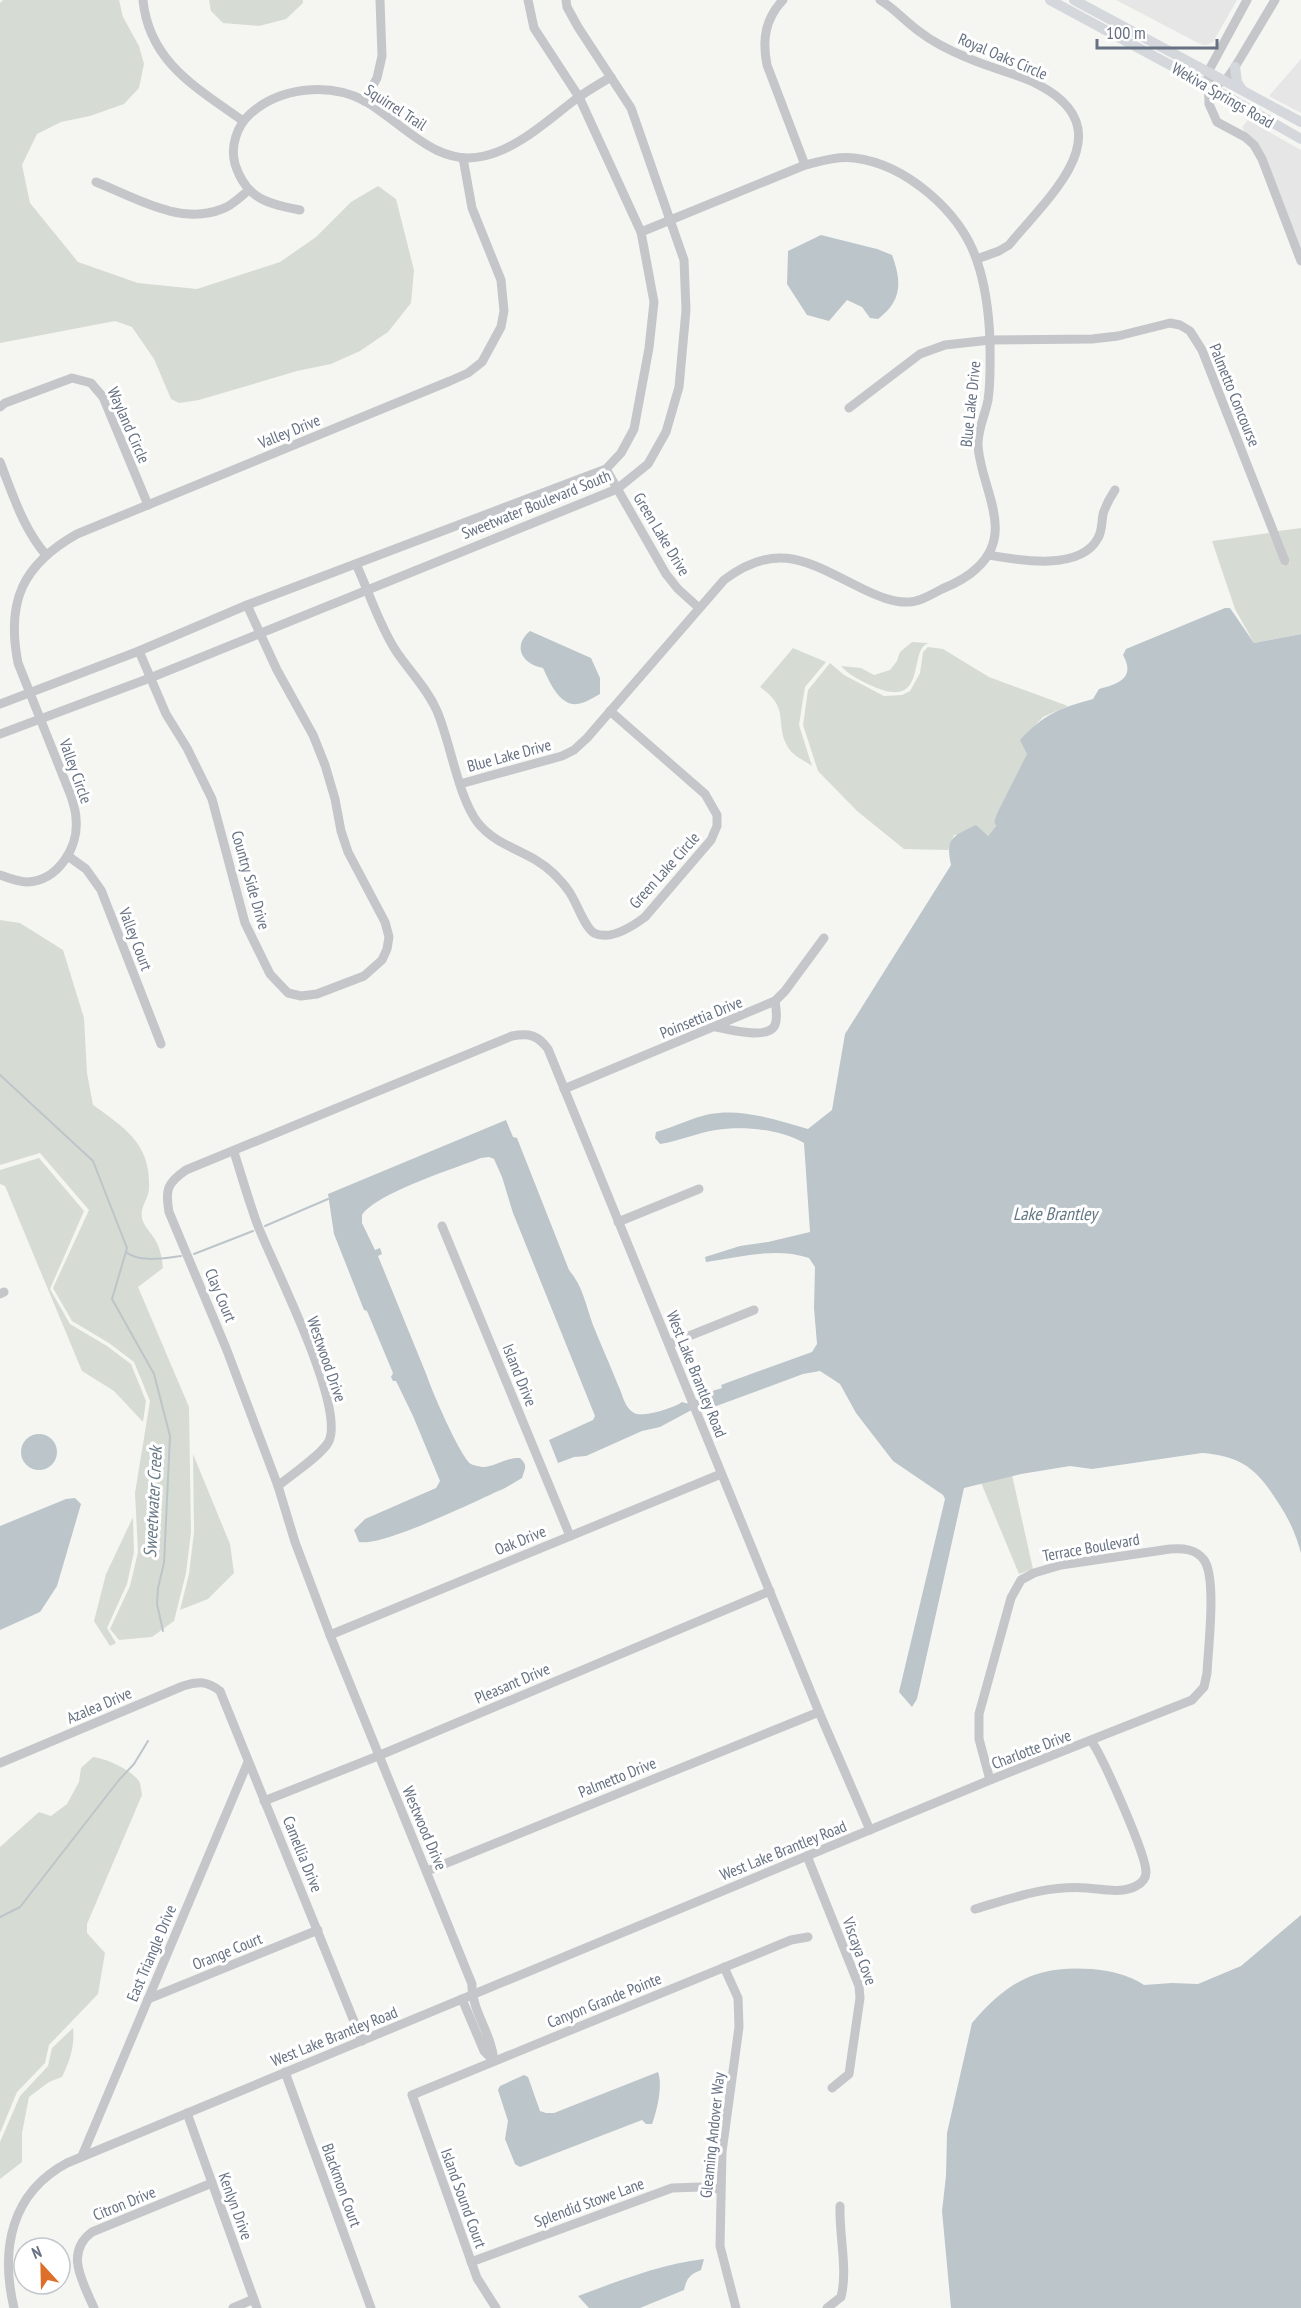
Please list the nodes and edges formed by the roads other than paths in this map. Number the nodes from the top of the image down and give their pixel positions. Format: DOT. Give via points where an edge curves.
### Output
graph roads {
  1 [pos="143,0"];
  2 [pos="380,0"];
  3 [pos="528,0"];
  4 [pos="566,0"];
  5 [pos="880,0"];
  6 [pos="1050,0"];
  7 [pos="1074,0"];
  8 [pos="1247,0"];
  9 [pos="1275,0"];
  10 [pos="780,1"];
  11 [pos="1235,67"];
  12 [pos="1208,72"];
  13 [pos="611,77"];
  14 [pos="1225,81"];
  15 [pos="1209,86"];
  16 [pos="1243,91"];
  17 [pos="579,97"];
  18 [pos="364,101"];
  19 [pos="243,122"];
  20 [pos="1301,122"];
  21 [pos="1301,139"];
  22 [pos="463,158"];
  23 [pos="805,165"];
  24 [pos="96,182"];
  25 [pos="249,190"];
  26 [pos="300,210"];
  27 [pos="671,219"];
  28 [pos="641,232"];
  29 [pos="976,259"];
  30 [pos="1301,261"];
  31 [pos="990,340"];
  32 [pos="0,407"];
  33 [pos="849,408"];
  34 [pos="0,462"];
  35 [pos="606,469"];
  36 [pos="617,489"];
  37 [pos="1115,490"];
  38 [pos="148,505"];
  39 [pos="46,555"];
  40 [pos="988,555"];
  41 [pos="1285,561"];
  42 [pos="356,564"];
  43 [pos="368,590"];
  44 [pos="247,605"];
  45 [pos="699,608"];
  46 [pos="260,633"];
  47 [pos="139,651"];
  48 [pos="150,678"];
  49 [pos="30,692"];
  50 [pos="0,704"];
  51 [pos="610,711"];
  52 [pos="40,718"];
  53 [pos="0,734"];
  54 [pos="460,784"];
  55 [pos="68,856"];
  56 [pos="0,875"];
  57 [pos="824,938"];
  58 [pos="775,1001"];
  59 [pos="716,1027"];
  60 [pos="160,1044"];
  61 [pos="564,1089"];
  62 [pos="234,1152"];
  63 [pos="699,1189"];
  64 [pos="618,1222"];
  65 [pos="442,1226"];
  66 [pos="754,1310"];
  67 [pos="669,1344"];
  68 [pos="722,1474"];
  69 [pos="278,1486"];
  70 [pos="570,1536"];
  71 [pos="770,1591"];
  72 [pos="330,1635"];
  73 [pos="210,1683"];
  74 [pos="1201,1691"];
  75 [pos="819,1712"];
  76 [pos="1092,1742"];
  77 [pos="378,1756"];
  78 [pos="248,1761"];
  79 [pos="0,1763"];
  80 [pos="990,1780"];
  81 [pos="264,1801"];
  82 [pos="870,1830"];
  83 [pos="807,1856"];
  84 [pos="427,1871"];
  85 [pos="975,1909"];
  86 [pos="318,1930"];
  87 [pos="808,1937"];
  88 [pos="724,1967"];
  89 [pos="472,1995"];
  90 [pos="148,1999"];
  91 [pos="462,1999"];
  92 [pos="362,2041"];
  93 [pos="494,2061"];
  94 [pos="285,2072"];
  95 [pos="832,2088"];
  96 [pos="412,2095"];
  97 [pos="187,2113"];
  98 [pos="82,2156"];
  99 [pos="212,2183"];
  100 [pos="720,2189"];
  101 [pos="840,2206"];
  102 [pos="471,2262"];
  103 [pos="255,2304"];
  104 [pos="14,2308"];
  105 [pos="94,2308"];
  106 [pos="233,2308"];
  107 [pos="371,2308"];
  108 [pos="496,2308"];
  109 [pos="736,2308"];
  110 [pos="827,2308"];
  1 -- 19 [label="street" via="150,32 164,58 190,83"];
  2 -- 18 [label="street" via="382,56 377,78"];
  3 -- 17 [label="street, Sweetwater Boulevard South" via="534,28"];
  4 -- 13 [label="street, Sweetwater Boulevard South" via="578,27"];
  5 -- 29 [label="street, Royal Oaks Circle" via="943,47 1038,85 1073,112 1080,141 1066,176 1009,244"];
  6 -- 15 [label="main road, Wekiva Springs Road"];
  7 -- 12 [label="main road, Wekiva Springs Road"];
  8 -- 12 [label="street"];
  9 -- 11 [label="street"];
  10 -- 23 [label="street" via="770,18 763,48"];
  11 -- 14 [label="street"];
  11 -- 16 [label="main road"];
  12 -- 14 [label="main road, Wekiva Springs Road"];
  12 -- 15 [label="street"];
  13 -- 17 [label="street, Squirrel Trail"];
  13 -- 27 [label="street, Sweetwater Boulevard South" via="631,108"];
  14 -- 15 [label="street"];
  14 -- 16 [label="main road, Wekiva Springs Road"];
  15 -- 21 [label="main road, Wekiva Springs Road"];
  15 -- 30 [label="street" via="1209,104 1217,122 1245,137 1262,159"];
  16 -- 20 [label="main road, Wekiva Springs Road"];
  17 -- 22 [label="street, Squirrel Trail" via="506,148 484,157"];
  17 -- 28 [label="street, Sweetwater Boulevard South"];
  18 -- 19 [label="street, Squirrel Trail" via="332,91 301,89 266,102"];
  18 -- 22 [label="street, Squirrel Trail" via="419,141 441,153"];
  19 -- 25 [label="street" via="234,158"];
  22 -- 38 [label="street, Valley Drive" via="472,207 504,297 501,327 482,362 450,381"];
  23 -- 27 [label="street, Blue Lake Drive"];
  23 -- 29 [label="street, Blue Lake Drive" via="854,158 897,171 939,201"];
  24 -- 25 [label="street" via="190,215 224,209"];
  25 -- 26 [label="street" via="276,206"];
  27 -- 28 [label="street, Blue Lake Drive"];
  27 -- 36 [label="street, Sweetwater Boulevard South" via="684,260 686,310 679,387 666,432 648,464"];
  28 -- 35 [label="street, Sweetwater Boulevard South" via="654,302 649,348 634,429 621,453"];
  29 -- 31 [label="street, Blue Lake Drive" via="986,296"];
  31 -- 33 [label="street, Palmetto Concourse" via="945,345 920,354"];
  31 -- 40 [label="street, Blue Lake Drive" via="988,401 978,430 980,461 995,519"];
  31 -- 41 [label="street, Palmetto Concourse" via="1092,339 1170,323 1190,331 1202,350"];
  32 -- 38 [label="street, Wayland Circle" via="72,378 91,383 103,397"];
  34 -- 39 [label="street" via="25,526"];
  35 -- 36 [label="street, Green Lake Drive"];
  35 -- 42 [label="street, Sweetwater Boulevard South"];
  36 -- 43 [label="street, Sweetwater Boulevard South"];
  36 -- 45 [label="street, Green Lake Drive" via="666,574"];
  37 -- 40 [label="street" via="1091,548 1051,562"];
  38 -- 39 [label="street, Valley Drive" via="77,534"];
  39 -- 49 [label="street, Valley Drive" via="16,600 13,619 18,663"];
  40 -- 45 [label="street, Blue Lake Drive" via="951,586 909,602 877,596 788,557 772,557 739,568"];
  42 -- 43 [label="street, Green Lake Circle"];
  42 -- 44 [label="street, Sweetwater Boulevard South"];
  43 -- 46 [label="street, Sweetwater Boulevard South"];
  43 -- 54 [label="street, Green Lake Circle" via="396,651 424,686 436,709"];
  44 -- 46 [label="street, Country Side Drive"];
  44 -- 47 [label="street, Sweetwater Boulevard South"];
  45 -- 51 [label="street, Blue Lake Drive"];
  46 -- 48 [label="street, Sweetwater Boulevard South"];
  46 -- 48 [label="street, Country Side Drive" via="313,735 348,852 387,929 389,937 382,960 364,976 301,996 288,993 270,974 245,923 212,799 165,714"];
  47 -- 48 [label="street, Country Side Drive"];
  47 -- 49 [label="street, Sweetwater Boulevard South"];
  48 -- 52 [label="street, Sweetwater Boulevard South"];
  49 -- 50 [label="street, Sweetwater Boulevard South"];
  49 -- 52 [label="street, Valley Circle"];
  51 -- 54 [label="street, Blue Lake Drive" via="587,738 562,756"];
  51 -- 54 [label="street, Green Lake Circle" via="705,794 717,815 711,840 645,917 632,926 617,932 595,933 551,871 532,857 496,841 478,823"];
  52 -- 53 [label="street, Sweetwater Boulevard South"];
  52 -- 55 [label="street, Valley Circle" via="76,818 74,844"];
  55 -- 56 [label="street" via="58,869 28,882"];
  55 -- 60 [label="street, Valley Court" via="86,869 101,890"];
  57 -- 58 [label="street, Poinsettia Drive"];
  58 -- 59 [label="street, Poinsettia Drive"];
  58 -- 59 [label="street" via="774,1028 740,1032"];
  59 -- 61 [label="street, Poinsettia Drive"];
  61 -- 62 [label="street, West Lake Brantley Road" via="542,1040 535,1035 512,1036"];
  61 -- 64 [label="street, West Lake Brantley Road"];
  62 -- 69 [label="street, Westwood Drive" via="258,1225 310,1347 330,1411 332,1427 323,1450"];
  62 -- 69 [label="street, Clay Court" via="186,1170 168,1187 166,1198"];
  63 -- 64 [label="street"];
  64 -- 67 [label="street, West Lake Brantley Road"];
  65 -- 70 [label="street, Island Drive"];
  66 -- 67 [label="street"];
  67 -- 68 [label="street, West Lake Brantley Road"];
  68 -- 70 [label="street, Oak Drive"];
  68 -- 71 [label="street, West Lake Brantley Road"];
  69 -- 72 [label="street, Westwood Drive"];
  70 -- 72 [label="street, Oak Drive"];
  71 -- 75 [label="street, West Lake Brantley Road"];
  71 -- 77 [label="street, Pleasant Drive"];
  72 -- 77 [label="street, Westwood Drive"];
  73 -- 78 [label="street, Camellia Drive" via="220,1691"];
  73 -- 79 [label="street, Azalea Drive" via="199,1681 183,1686"];
  74 -- 76 [label="street, Charlotte Drive" via="1185,1704"];
  74 -- 80 [label="street, Terrace Boulevard" via="1207,1673 1210,1583 1198,1554 1170,1549 1034,1573 1021,1580 1014,1591 981,1706 979,1739"];
  75 -- 82 [label="street, West Lake Brantley Road"];
  75 -- 84 [label="street, Palmetto Drive"];
  76 -- 80 [label="street, Charlotte Drive"];
  76 -- 85 [label="street" via="1106,1766 1142,1856 1144,1880 1138,1886 1121,1890 1065,1886 1045,1889"];
  77 -- 81 [label="street, Pleasant Drive"];
  77 -- 84 [label="street, Westwood Drive"];
  78 -- 81 [label="street, Camellia Drive"];
  78 -- 90 [label="street, East Triangle Drive"];
  80 -- 82 [label="street, Charlotte Drive"];
  81 -- 86 [label="street, Camellia Drive"];
  82 -- 83 [label="street, West Lake Brantley Road"];
  83 -- 89 [label="street, West Lake Brantley Road"];
  83 -- 95 [label="street, Viscaya Cove" via="854,1973 860,1998 849,2074"];
  84 -- 89 [label="street, Westwood Drive" via="472,1984"];
  86 -- 90 [label="street, Orange Court"];
  86 -- 92 [label="street, Camellia Drive"];
  87 -- 88 [label="street, Canyon Grande Pointe"];
  88 -- 93 [label="street, Canyon Grande Pointe"];
  88 -- 100 [label="street, Gleaming Andover Way" via="738,1998 739,2027"];
  89 -- 91 [label="street, West Lake Brantley Road"];
  89 -- 93 [label="street, Westwood Drive" via="493,2047"];
  90 -- 98 [label="street, East Triangle Drive"];
  91 -- 92 [label="street, West Lake Brantley Road"];
  91 -- 93 [label="street" via="484,2051"];
  92 -- 94 [label="street, West Lake Brantley Road"];
  93 -- 96 [label="street, Canyon Grande Pointe"];
  94 -- 97 [label="street, West Lake Brantley Road"];
  94 -- 107 [label="street, Blackmon Court"];
  96 -- 102 [label="street, Island Sound Court"];
  97 -- 98 [label="street, West Lake Brantley Road"];
  97 -- 99 [label="street, Kenlyn Drive"];
  98 -- 104 [label="street, West Lake Brantley Road" via="41,2179 14,2214 4,2261"];
  99 -- 103 [label="street, Kenlyn Drive"];
  99 -- 105 [label="street, Citron Drive" via="84,2238 76,2259"];
  100 -- 102 [label="street, Splendid Stowe Lane" via="672,2188"];
  100 -- 109 [label="street, Gleaming Andover Way" via="720,2246"];
  101 -- 110 [label="street" via="844,2281 841,2297"];
  102 -- 108 [label="street, Island Sound Court"];
  103 -- 106 [label="street"];
}
